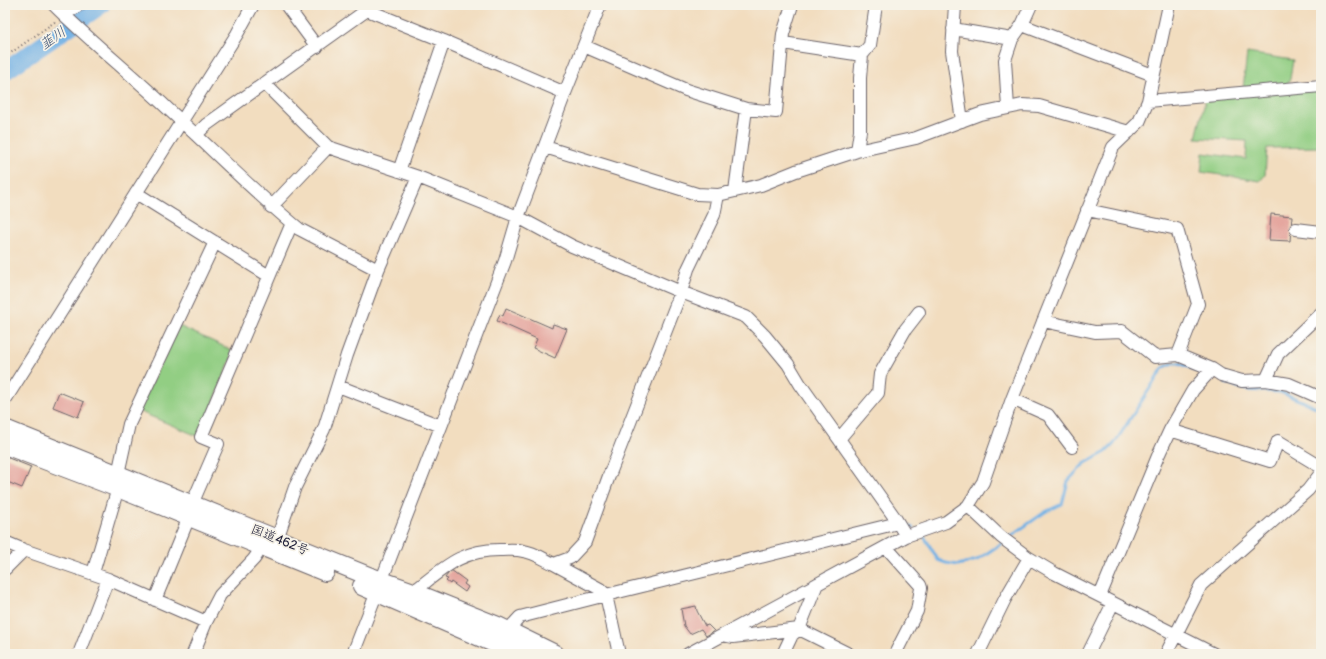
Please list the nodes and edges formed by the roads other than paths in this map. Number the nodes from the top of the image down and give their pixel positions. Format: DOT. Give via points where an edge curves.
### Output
graph roads {
  1 [pos="54,5"];
  2 [pos="79,5"];
  3 [pos="253,5"];
  4 [pos="286,5"];
  5 [pos="600,5"];
  6 [pos="792,5"];
  7 [pos="876,5"];
  8 [pos="955,5"];
  9 [pos="1030,5"];
  10 [pos="1169,5"];
  11 [pos="371,8"];
  12 [pos="65,16"];
  13 [pos="1022,25"];
  14 [pos="953,29"];
  15 [pos="1012,39"];
  16 [pos="444,41"];
  17 [pos="783,43"];
  18 [pos="584,46"];
  19 [pos="317,47"];
  20 [pos="862,56"];
  21 [pos="1153,76"];
  22 [pos="264,83"];
  23 [pos="1321,86"];
  24 [pos="564,93"];
  25 [pos="1148,101"];
  26 [pos="1008,108"];
  27 [pos="746,109"];
  28 [pos="182,121"];
  29 [pos="962,121"];
  30 [pos="1129,132"];
  31 [pos="196,135"];
  32 [pos="328,147"];
  33 [pos="545,147"];
  34 [pos="857,151"];
  35 [pos="400,171"];
  36 [pos="418,177"];
  37 [pos="734,191"];
  38 [pos="136,193"];
  39 [pos="718,195"];
  40 [pos="271,207"];
  41 [pos="1088,210"];
  42 [pos="518,217"];
  43 [pos="292,223"];
  44 [pos="1296,229"];
  45 [pos="1321,232"];
  46 [pos="215,242"];
  47 [pos="378,270"];
  48 [pos="269,276"];
  49 [pos="681,292"];
  50 [pos="919,312"];
  51 [pos="1321,313"];
  52 [pos="1043,321"];
  53 [pos="1178,355"];
  54 [pos="1212,369"];
  55 [pos="1266,380"];
  56 [pos="338,386"];
  57 [pos="1321,398"];
  58 [pos="1012,399"];
  59 [pos="5,400"];
  60 [pos="442,426"];
  61 [pos="5,429"];
  62 [pos="1170,430"];
  63 [pos="839,439"];
  64 [pos="5,445"];
  65 [pos="1072,446"];
  66 [pos="1321,467"];
  67 [pos="1321,473"];
  68 [pos="118,481"];
  69 [pos="968,506"];
  70 [pos="191,511"];
  71 [pos="898,523"];
  72 [pos="906,536"];
  73 [pos="5,542"];
  74 [pos="270,543"];
  75 [pos="886,547"];
  76 [pos="24,550"];
  77 [pos="1029,558"];
  78 [pos="554,564"];
  79 [pos="5,569"];
  80 [pos="93,574"];
  81 [pos="108,579"];
  82 [pos="817,584"];
  83 [pos="380,587"];
  84 [pos="414,592"];
  85 [pos="1100,596"];
  86 [pos="607,598"];
  87 [pos="156,600"];
  88 [pos="1113,603"];
  89 [pos="206,622"];
  90 [pos="799,629"];
  91 [pos="508,630"];
  92 [pos="723,635"];
  93 [pos="1175,635"];
  94 [pos="695,653"];
  95 [pos="79,654"];
  96 [pos="192,654"];
  97 [pos="353,654"];
  98 [pos="520,654"];
  99 [pos="555,654"];
  100 [pos="619,654"];
  101 [pos="783,654"];
  102 [pos="848,654"];
  103 [pos="895,654"];
  104 [pos="978,654"];
  105 [pos="1088,654"];
  106 [pos="1166,654"];
  107 [pos="1214,654"];
  1 -- 12 [label="street"];
  2 -- 12 [label="street"];
  3 -- 28 [label="street"];
  4 -- 19 [label="street"];
  5 -- 18 [label="street"];
  6 -- 17 [label="street" via="783,34"];
  7 -- 20 [label="street" via="870,45"];
  8 -- 14 [label="street"];
  9 -- 13 [label="street"];
  10 -- 21 [label="street"];
  11 -- 16 [label="street"];
  11 -- 19 [label="street"];
  12 -- 28 [label="street"];
  13 -- 15 [label="street"];
  13 -- 21 [label="street"];
  14 -- 15 [label="street"];
  14 -- 29 [label="street" via="952,51"];
  15 -- 26 [label="street" via="1005,60"];
  16 -- 24 [label="street"];
  16 -- 35 [label="street"];
  17 -- 20 [label="street"];
  17 -- 27 [label="street" via="776,112"];
  18 -- 24 [label="street"];
  18 -- 27 [label="street" via="686,90"];
  19 -- 22 [label="street"];
  20 -- 34 [label="street"];
  21 -- 25 [label="street"];
  22 -- 31 [label="street"];
  22 -- 32 [label="street"];
  23 -- 25 [label="street"];
  24 -- 33 [label="street"];
  25 -- 30 [label="street" via="1139,122"];
  26 -- 29 [label="street"];
  26 -- 30 [label="street" via="1022,105 1040,106"];
  27 -- 37 [label="street"];
  28 -- 31 [label="street"];
  28 -- 38 [label="street"];
  29 -- 34 [label="street" via="916,138"];
  30 -- 41 [label="street" via="1113,147"];
  31 -- 40 [label="street"];
  32 -- 35 [label="street"];
  32 -- 40 [label="street"];
  33 -- 39 [label="street" via="697,194"];
  33 -- 42 [label="street"];
  34 -- 37 [label="street" via="761,185"];
  35 -- 36 [label="street"];
  36 -- 42 [label="street"];
  36 -- 47 [label="street"];
  37 -- 39 [label="street"];
  38 -- 46 [label="street"];
  38 -- 59 [label="street"];
  39 -- 49 [label="street" via="714,215 688,269"];
  40 -- 43 [label="street"];
  41 -- 52 [label="street"];
  41 -- 53 [label="street" via="1177,229 1198,304"];
  42 -- 49 [label="street" via="572,246"];
  42 -- 60 [label="street" via="505,261"];
  43 -- 47 [label="street"];
  43 -- 48 [label="street"];
  44 -- 45 [label="street"];
  46 -- 48 [label="street"];
  46 -- 68 [label="street" via="129,424"];
  47 -- 56 [label="street"];
  48 -- 70 [label="street" via="201,437 218,444"];
  49 -- 63 [label="street" via="746,317 788,364"];
  49 -- 78 [label="street" via="608,476 586,542 570,558"];
  50 -- 63 [label="street" via="905,330 880,374 878,393"];
  51 -- 55 [label="street" via="1278,354"];
  52 -- 53 [label="street" via="1095,332 1122,332 1155,357"];
  52 -- 58 [label="street"];
  53 -- 54 [label="street"];
  54 -- 55 [label="street" via="1221,375 1242,381"];
  54 -- 62 [label="street" via="1193,390"];
  55 -- 57 [label="street" via="1289,384"];
  56 -- 60 [label="street"];
  56 -- 74 [label="street" via="324,429"];
  58 -- 65 [label="street" via="1048,415"];
  58 -- 69 [label="street" via="983,482"];
  60 -- 83 [label="street"];
  61 -- 68 [label="highway, 国道462号"];
  62 -- 66 [label="street" via="1270,461 1278,441"];
  62 -- 85 [label="street"];
  63 -- 71 [label="street"];
  64 -- 68 [label="highway, 国道462号"];
  67 -- 93 [label="street" via="1308,490 1201,585"];
  68 -- 70 [label="highway, 国道462号"];
  68 -- 80 [label="street"];
  69 -- 72 [label="street" via="946,522"];
  69 -- 77 [label="street" via="1000,537"];
  70 -- 74 [label="highway, 国道462号"];
  70 -- 87 [label="street"];
  71 -- 72 [label="street"];
  71 -- 86 [label="street"];
  72 -- 75 [label="street"];
  73 -- 76 [label="street"];
  74 -- 83 [label="highway, 国道462号"];
  74 -- 89 [label="street" via="220,595"];
  75 -- 82 [label="street"];
  75 -- 103 [label="street" via="921,588 917,611"];
  76 -- 79 [label="street"];
  76 -- 80 [label="street"];
  77 -- 85 [label="street"];
  77 -- 104 [label="street"];
  78 -- 84 [label="street" via="524,551 480,551 454,561"];
  78 -- 86 [label="street" via="600,589"];
  80 -- 81 [label="street"];
  81 -- 87 [label="street"];
  81 -- 95 [label="street"];
  82 -- 90 [label="street"];
  82 -- 92 [label="street"];
  83 -- 84 [label="highway, 国道462号"];
  83 -- 97 [label="street"];
  83 -- 98 [label="highway, 国道462号"];
  84 -- 91 [label="highway, 国道462号"];
  85 -- 88 [label="street"];
  86 -- 91 [label="street" via="520,617"];
  86 -- 100 [label="street"];
  87 -- 89 [label="street"];
  88 -- 93 [label="street"];
  88 -- 105 [label="street"];
  89 -- 96 [label="street"];
  90 -- 92 [label="street" via="733,637"];
  90 -- 101 [label="street" via="792,635"];
  90 -- 102 [label="street"];
  91 -- 99 [label="highway, 国道462号"];
  92 -- 94 [label="street"];
  93 -- 106 [label="street"];
  93 -- 107 [label="street"];
}
